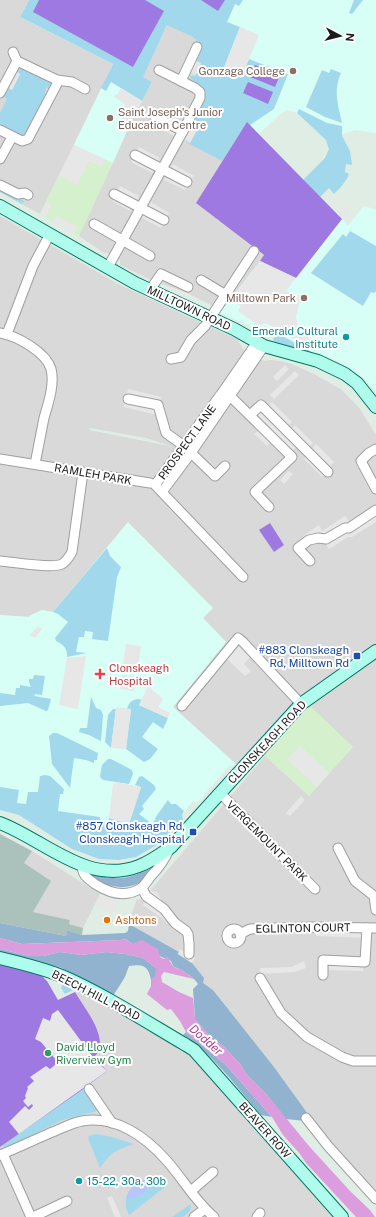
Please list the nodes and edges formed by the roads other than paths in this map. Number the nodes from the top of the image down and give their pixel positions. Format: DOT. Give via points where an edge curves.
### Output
graph roads {
  1 [pos="197,46"];
  2 [pos="13,52"];
  3 [pos="18,61"];
  4 [pos="159,70"];
  5 [pos="57,80"];
  6 [pos="181,81"];
  7 [pos="85,89"];
  8 [pos="0,93"];
  9 [pos="155,117"];
  10 [pos="0,130"];
  11 [pos="183,131"];
  12 [pos="12,137"];
  13 [pos="135,155"];
  14 [pos="0,159"];
  15 [pos="162,169"];
  16 [pos="187,182"];
  17 [pos="0,185"];
  18 [pos="114,194"];
  19 [pos="28,195"];
  20 [pos="0,206"];
  21 [pos="140,208"];
  22 [pos="164,220"];
  23 [pos="94,224"];
  24 [pos="50,234"];
  25 [pos="122,241"];
  26 [pos="254,251"];
  27 [pos="150,256"];
  28 [pos="108,267"];
  29 [pos="201,280"];
  30 [pos="188,287"];
  31 [pos="150,290"];
  32 [pos="226,295"];
  33 [pos="210,317"];
  34 [pos="3,334"];
  35 [pos="261,344"];
  36 [pos="171,359"];
  37 [pos="227,393"];
  38 [pos="128,399"];
  39 [pos="376,407"];
  40 [pos="250,415"];
  41 [pos="302,447"];
  42 [pos="376,449"];
  43 [pos="188,450"];
  44 [pos="292,457"];
  45 [pos="0,459"];
  46 [pos="35,464"];
  47 [pos="225,466"];
  48 [pos="83,472"];
  49 [pos="328,472"];
  50 [pos="150,483"];
  51 [pos="376,489"];
  52 [pos="269,506"];
  53 [pos="376,510"];
  54 [pos="0,561"];
  55 [pos="310,561"];
  56 [pos="244,577"];
  57 [pos="376,651"];
  58 [pos="301,704"];
  59 [pos="182,706"];
  60 [pos="220,793"];
  61 [pos="0,823"];
  62 [pos="170,847"];
  63 [pos="338,848"];
  64 [pos="82,866"];
  65 [pos="142,888"];
  66 [pos="315,889"];
  67 [pos="376,910"];
  68 [pos="371,928"];
  69 [pos="240,934"];
  70 [pos="189,954"];
  71 [pos="0,958"];
  72 [pos="323,975"];
  73 [pos="260,978"];
  74 [pos="186,1045"];
  75 [pos="376,1061"];
  76 [pos="89,1089"];
  77 [pos="306,1118"];
  78 [pos="112,1123"];
  79 [pos="2,1154"];
  80 [pos="213,1172"];
  81 [pos="191,1191"];
  82 [pos="376,1199"];
  83 [pos="67,1202"];
  84 [pos="204,1209"];
  85 [pos="32,1217"];
  86 [pos="194,1217"];
  87 [pos="214,1217"];
  88 [pos="342,1217"];
  1 -- 6 [label="street"];
  2 -- 3 [label="street"];
  3 -- 5 [label="street"];
  3 -- 8 [label="street"];
  4 -- 6 [label="street"];
  5 -- 7 [label="street" via="72,82"];
  5 -- 12 [label="street" via="28,139 22,142"];
  6 -- 11 [label="street" via="200,92 200,98"];
  9 -- 11 [label="street"];
  10 -- 12 [label="street"];
  11 -- 15 [label="street"];
  12 -- 14 [label="street"];
  13 -- 15 [label="street"];
  15 -- 16 [label="street"];
  15 -- 21 [label="street"];
  17 -- 19 [label="street" via="18,194"];
  18 -- 21 [label="street"];
  20 -- 24 [label="main road, MILLTOWN ROAD"];
  21 -- 22 [label="street"];
  21 -- 25 [label="street"];
  23 -- 25 [label="street"];
  24 -- 28 [label="main road, MILLTOWN ROAD"];
  24 -- 34 [label="street"];
  25 -- 27 [label="street"];
  25 -- 28 [label="street"];
  26 -- 32 [label="street"];
  28 -- 31 [label="main road, MILLTOWN ROAD"];
  29 -- 32 [label="street"];
  30 -- 31 [label="street" via="161,274"];
  31 -- 33 [label="main road, MILLTOWN ROAD"];
  32 -- 33 [label="street"];
  33 -- 35 [label="main road, MILLTOWN ROAD"];
  33 -- 36 [label="street" via="181,357"];
  34 -- 46 [label="street" via="42,354 52,371 52,385"];
  35 -- 37 [label="street, PROSPECT LANE"];
  35 -- 39 [label="main road, MILLTOWN ROAD" via="318,361 345,374 361,388"];
  37 -- 40 [label="street"];
  37 -- 43 [label="street, PROSPECT LANE"];
  38 -- 43 [label="street" via="158,405 166,433"];
  40 -- 41 [label="street" via="261,406"];
  40 -- 44 [label="street"];
  41 -- 44 [label="street"];
  41 -- 49 [label="street"];
  42 -- 51 [label="street" via="361,461"];
  43 -- 47 [label="street" via="216,476"];
  43 -- 56 [label="street, PROSPECT LANE" via="162,492"];
  44 -- 52 [label="street" via="255,492"];
  45 -- 46 [label="street, RAMLEH PARK"];
  46 -- 48 [label="street, RAMLEH PARK"];
  48 -- 50 [label="street, RAMLEH PARK"];
  48 -- 54 [label="street" via="72,552 67,561 60,565 50,565"];
  53 -- 55 [label="street" via="349,528 326,539 309,540 298,548"];
  57 -- 58 [label="main road, CLONSKEAGH ROAD"];
  58 -- 59 [label="street" via="238,638"];
  58 -- 60 [label="main road, CLONSKEAGH ROAD"];
  60 -- 62 [label="main road, CLONSKEAGH ROAD"];
  60 -- 66 [label="street, VERGEMOUNT PARK"];
  61 -- 64 [label="main road, CLONSKEAGH ROAD"];
  62 -- 64 [label="main road, CLONSKEAGH ROAD" via="153,859 124,870 110,871"];
  62 -- 65 [label="street, CLONSKEAGH ROAD" via="166,857"];
  63 -- 67 [label="street" via="355,881 374,896"];
  64 -- 65 [label="street" via="84,876 111,892 127,894"];
  65 -- 70 [label="street" via="146,896 164,909 175,923 186,931"];
  68 -- 69 [label="street, EGLINTON COURT" via="250,929"];
  68 -- 72 [label="street, EGLINTON COURT" via="365,962 323,960"];
  71 -- 74 [label="main road, BEECH HILL ROAD" via="63,976"];
  73 -- 75 [label="street" via="281,1013 307,1037 342,1058 353,1061"];
  74 -- 88 [label="main road, BEAVER ROW" via="198,1054"];
  76 -- 78 [label="street"];
  77 -- 82 [label="street"];
  78 -- 79 [label="street" via="82,1121"];
  78 -- 81 [label="street" via="136,1133 154,1148"];
  79 -- 85 [label="street"];
  80 -- 81 [label="street"];
  81 -- 84 [label="street"];
  83 -- 85 [label="street"];
  84 -- 86 [label="street"];
  84 -- 87 [label="street"];
}
